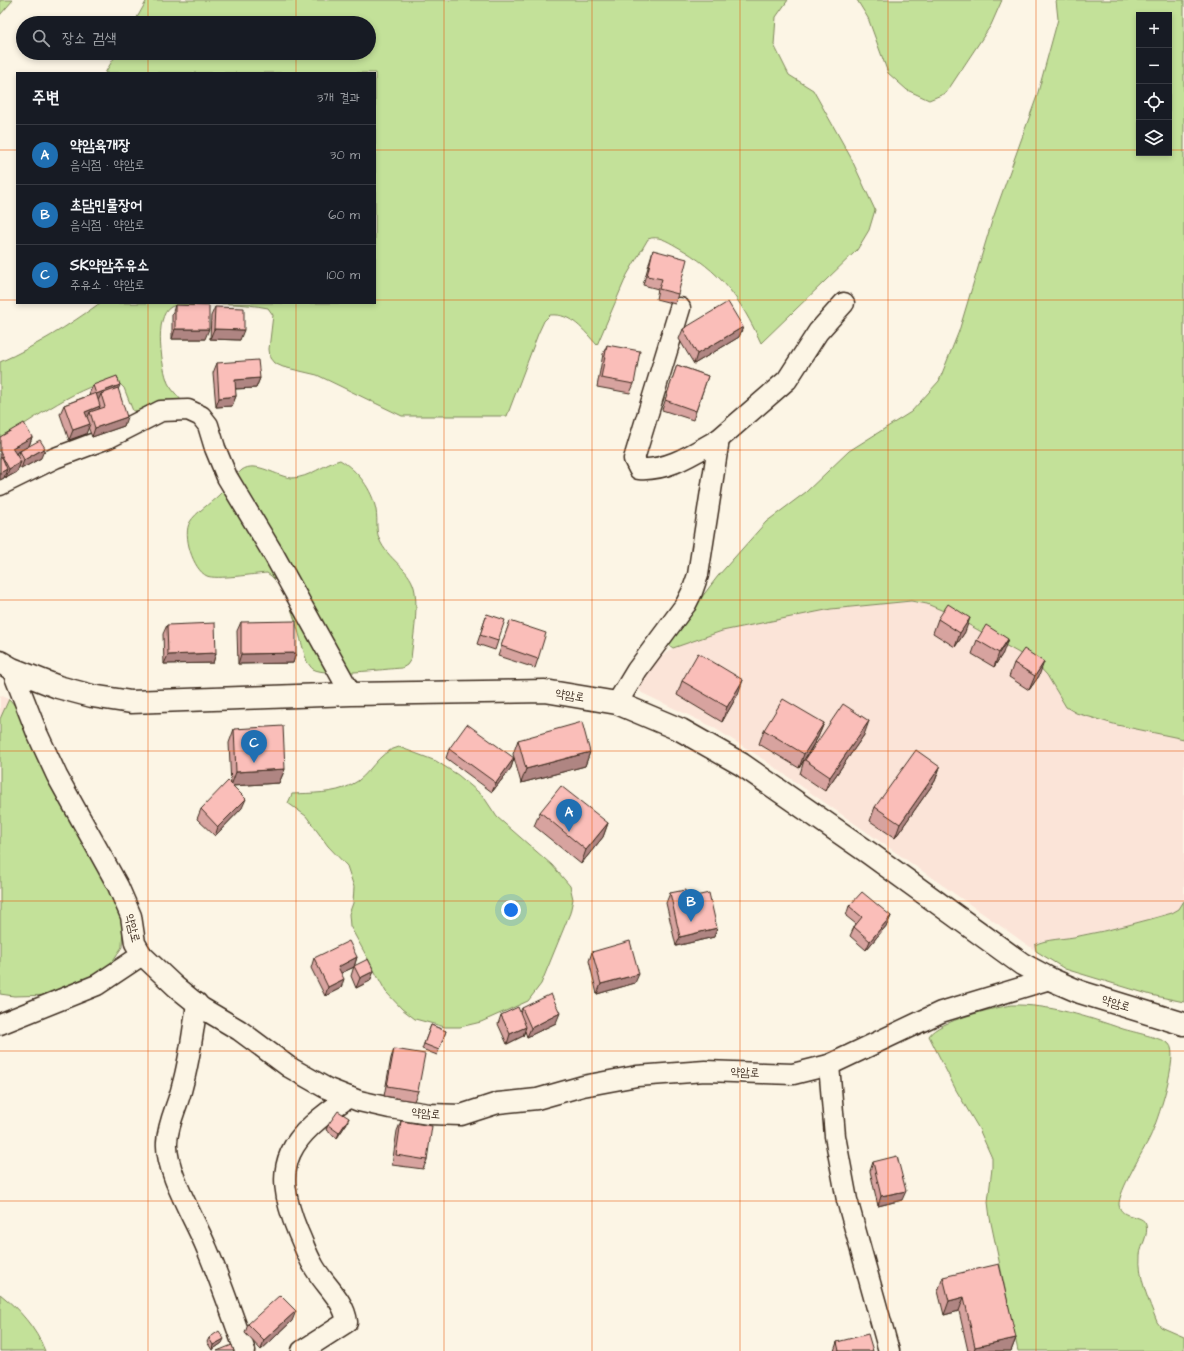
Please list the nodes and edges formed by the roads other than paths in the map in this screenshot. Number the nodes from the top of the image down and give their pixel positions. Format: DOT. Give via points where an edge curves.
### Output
graph roads {
  1 [pos="844,303"];
  2 [pos="680,308"];
  3 [pos="719,439"];
  4 [pos="0,485"];
  5 [pos="6,665"];
  6 [pos="351,694"];
  7 [pos="617,703"];
  8 [pos="142,955"];
  9 [pos="1050,980"];
  10 [pos="196,1003"];
  11 [pos="0,1024"];
  12 [pos="1184,1024"];
  13 [pos="829,1065"];
  14 [pos="348,1097"];
  15 [pos="245,1351"];
  16 [pos="302,1351"];
  17 [pos="889,1351"];
  1 -- 3 [label="street" via="818,332 787,380"];
  2 -- 3 [label="street" via="634,459 639,469 653,470 678,462"];
  3 -- 7 [label="street" via="698,575 692,592"];
  4 -- 6 [label="street" via="55,458 108,438 161,411 188,410 201,416 208,425 227,477 274,555"];
  5 -- 6 [label="street, 약암로" via="58,687 130,702"];
  5 -- 8 [label="street, 약암로" via="58,776 118,886 131,916 135,943"];
  6 -- 7 [label="street, 약암로" via="546,691"];
  7 -- 9 [label="street, 약암로" via="681,730 741,764 1022,964"];
  8 -- 10 [label="street, 약암로"];
  8 -- 11 [label="street" via="97,985"];
  9 -- 12 [label="street, 약암로" via="1080,992"];
  9 -- 13 [label="street, 약암로" via="941,1012"];
  10 -- 14 [label="street, 약암로" via="239,1030 289,1067"];
  10 -- 15 [label="street" via="190,1059 170,1123 167,1143 170,1162 207,1249"];
  13 -- 14 [label="street, 약암로" via="793,1074 705,1071 637,1076 583,1086 537,1099 498,1103 461,1115 429,1114 390,1108"];
  13 -- 17 [label="street" via="835,1136 847,1200"];
  14 -- 16 [label="street" via="321,1115 300,1136 285,1163 284,1185 288,1205 313,1266 345,1311 346,1322"];
}
